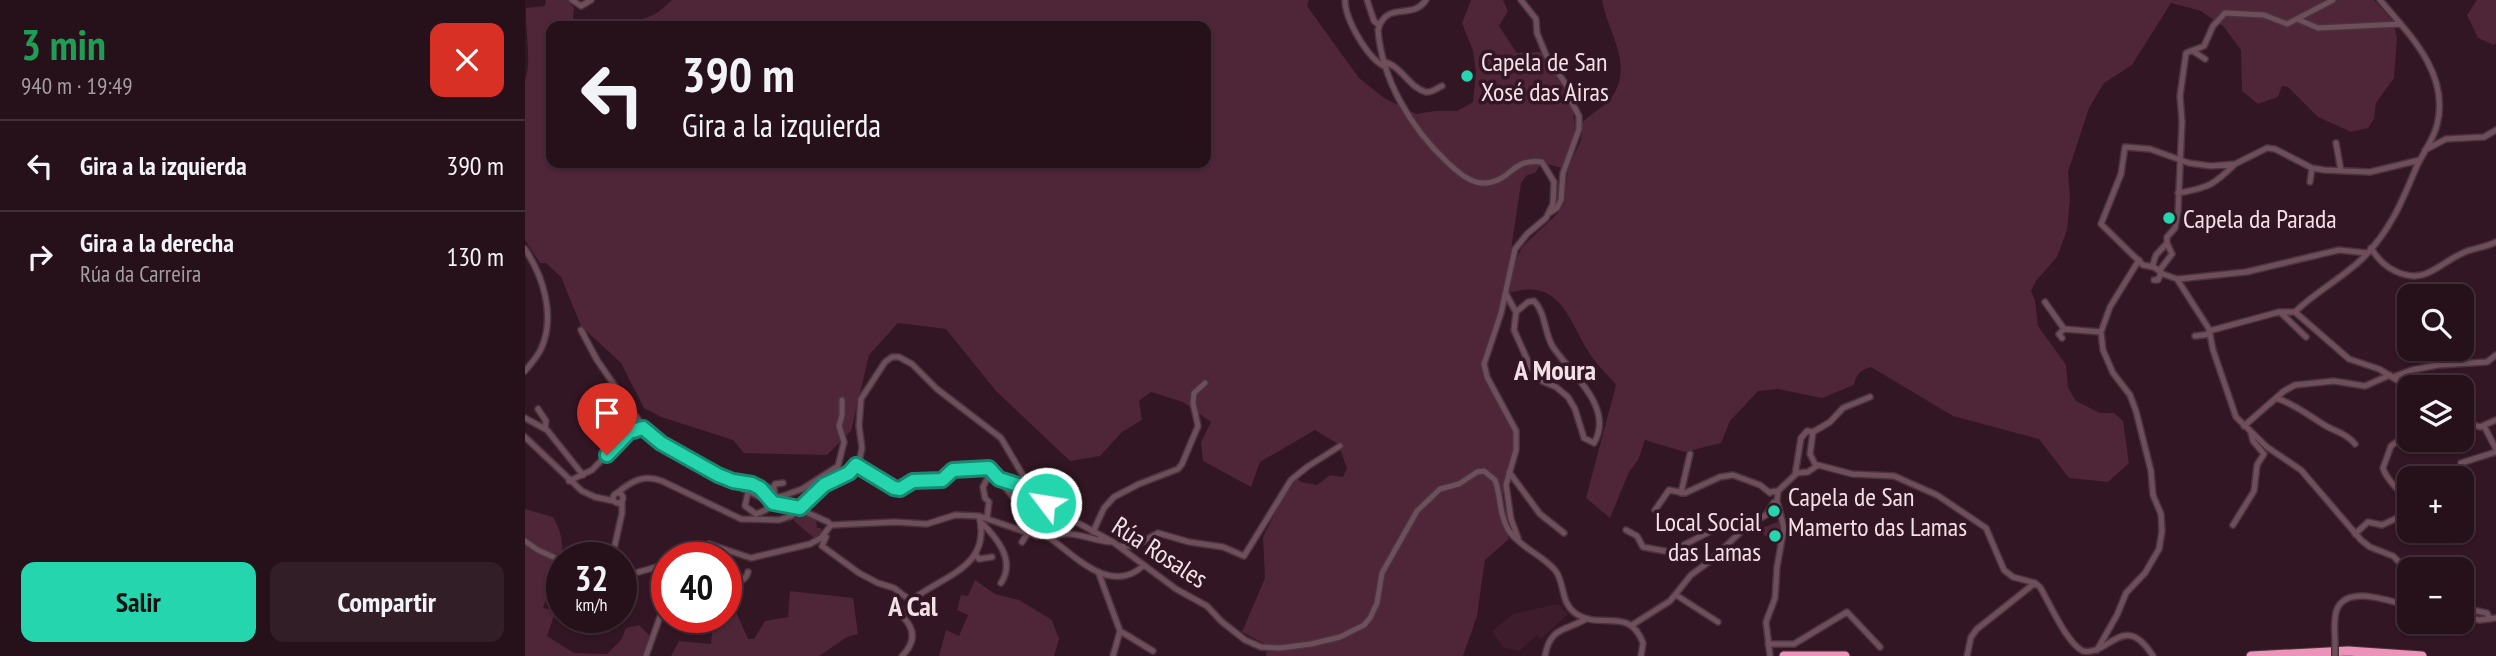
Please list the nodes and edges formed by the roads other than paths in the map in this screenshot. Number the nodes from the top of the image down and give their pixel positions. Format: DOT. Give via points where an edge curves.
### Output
graph roads {
  1 [pos="572,0"];
  2 [pos="591,0"];
  3 [pos="1345,0"];
  4 [pos="1367,0"];
  5 [pos="1426,0"];
  6 [pos="1521,0"];
  7 [pos="2333,0"];
  8 [pos="2379,0"];
  9 [pos="2297,19"];
  10 [pos="2401,24"];
  11 [pos="1379,25"];
  12 [pos="2193,51"];
  13 [pos="2205,60"];
  14 [pos="1385,64"];
  15 [pos="1442,86"];
  16 [pos="2496,130"];
  17 [pos="2336,143"];
  18 [pos="2425,150"];
  19 [pos="2180,160"];
  20 [pos="2420,160"];
  21 [pos="2235,164"];
  22 [pos="2312,168"];
  23 [pos="2341,171"];
  24 [pos="2310,182"];
  25 [pos="2178,193"];
  26 [pos="1550,213"];
  27 [pos="2496,242"];
  28 [pos="2167,243"];
  29 [pos="525,249"];
  30 [pos="2369,250"];
  31 [pos="2139,260"];
  32 [pos="2152,267"];
  33 [pos="2160,272"];
  34 [pos="2178,279"];
  35 [pos="2154,280"];
  36 [pos="1506,294"];
  37 [pos="2045,302"];
  38 [pos="1516,312"];
  39 [pos="2280,312"];
  40 [pos="2295,312"];
  41 [pos="2064,329"];
  42 [pos="581,330"];
  43 [pos="2101,332"];
  44 [pos="2209,333"];
  45 [pos="2195,336"];
  46 [pos="2306,337"];
  47 [pos="2062,338"];
  48 [pos="2496,355"];
  49 [pos="525,371"];
  50 [pos="2391,376"];
  51 [pos="2397,380"];
  52 [pos="1205,383"];
  53 [pos="1870,397"];
  54 [pos="2276,398"];
  55 [pos="842,400"];
  56 [pos="538,409"];
  57 [pos="525,418"];
  58 [pos="2496,421"];
  59 [pos="2244,426"];
  60 [pos="2474,426"];
  61 [pos="2486,426"];
  62 [pos="545,428"];
  63 [pos="643,428"];
  64 [pos="1813,432"];
  65 [pos="2251,433"];
  66 [pos="525,437"];
  67 [pos="2397,442"];
  68 [pos="2355,444"];
  69 [pos="1340,446"];
  70 [pos="2496,451"];
  71 [pos="1690,454"];
  72 [pos="2462,463"];
  73 [pos="856,465"];
  74 [pos="1816,466"];
  75 [pos="1509,472"];
  76 [pos="583,475"];
  77 [pos="1795,475"];
  78 [pos="998,478"];
  79 [pos="569,481"];
  80 [pos="783,483"];
  81 [pos="774,488"];
  82 [pos="998,489"];
  83 [pos="1034,490"];
  84 [pos="763,491"];
  85 [pos="1778,491"];
  86 [pos="1770,492"];
  87 [pos="1681,493"];
  88 [pos="618,498"];
  89 [pos="772,498"];
  90 [pos="1776,501"];
  91 [pos="799,509"];
  92 [pos="1655,510"];
  93 [pos="988,518"];
  94 [pos="1780,518"];
  95 [pos="979,519"];
  96 [pos="1761,519"];
  97 [pos="2233,525"];
  98 [pos="831,527"];
  99 [pos="1626,530"];
  100 [pos="1093,532"];
  101 [pos="1740,532"];
  102 [pos="1028,533"];
  103 [pos="1564,533"];
  104 [pos="2355,534"];
  105 [pos="1047,537"];
  106 [pos="525,541"];
  107 [pos="1519,541"];
  108 [pos="615,542"];
  109 [pos="1022,542"];
  110 [pos="1113,542"];
  111 [pos="1119,547"];
  112 [pos="546,554"];
  113 [pos="742,555"];
  114 [pos="977,556"];
  115 [pos="992,557"];
  116 [pos="2397,560"];
  117 [pos="1144,565"];
  118 [pos="984,567"];
  119 [pos="748,572"];
  120 [pos="1098,574"];
  121 [pos="742,580"];
  122 [pos="1001,583"];
  123 [pos="2035,583"];
  124 [pos="927,590"];
  125 [pos="1676,595"];
  126 [pos="931,597"];
  127 [pos="911,600"];
  128 [pos="2397,603"];
  129 [pos="2474,610"];
  130 [pos="1583,617"];
  131 [pos="2474,618"];
  132 [pos="2493,619"];
  133 [pos="1718,622"];
  134 [pos="1632,625"];
  135 [pos="1120,631"];
  136 [pos="654,633"];
  137 [pos="1768,645"];
  138 [pos="1880,647"];
  139 [pos="2097,650"];
  140 [pos="1153,651"];
  141 [pos="646,656"];
  142 [pos="902,656"];
  143 [pos="1114,656"];
  144 [pos="1545,656"];
  145 [pos="1641,656"];
  146 [pos="1770,656"];
  147 [pos="1784,656"];
  148 [pos="1845,656"];
  149 [pos="1967,656"];
  150 [pos="2153,656"];
  151 [pos="2251,656"];
  152 [pos="2335,656"];
  153 [pos="2422,656"];
  1 -- 2 [label="street" via="581,6"];
  3 -- 14 [label="street" via="1358,36 1379,63"];
  4 -- 11 [label="street"];
  5 -- 11 [label="street" via="1417,9 1390,12"];
  6 -- 26 [label="street" via="1536,19 1546,55 1567,86 1579,116 1560,200"];
  7 -- 9 [label="street"];
  8 -- 10 [label="street"];
  9 -- 10 [label="street" via="2318,28"];
  9 -- 12 [label="street" via="2284,24 2264,15 2225,13 2204,46"];
  10 -- 18 [label="street" via="2428,60 2436,86 2438,122"];
  11 -- 14 [label="street"];
  12 -- 13 [label="street"];
  12 -- 19 [label="street" via="2185,54 2180,92"];
  14 -- 15 [label="street" via="1392,64 1426,91"];
  14 -- 26 [label="street" via="1399,98 1427,143 1471,180 1497,181 1519,164 1542,162 1554,182"];
  16 -- 18 [label="street" via="2484,137 2446,139"];
  17 -- 23 [label="street"];
  18 -- 20 [label="street"];
  19 -- 21 [label="street" via="2206,166"];
  19 -- 25 [label="street"];
  19 -- 31 [label="street" via="2150,149 2124,148 2121,174 2101,224"];
  20 -- 23 [label="street" via="2370,172"];
  20 -- 30 [label="street" via="2399,210"];
  21 -- 22 [label="street" via="2271,148"];
  21 -- 25 [label="street" via="2217,182"];
  22 -- 23 [label="street"];
  22 -- 24 [label="street"];
  25 -- 28 [label="street" via="2175,228"];
  26 -- 36 [label="street" via="1515,249"];
  27 -- 30 [label="street" via="2462,253 2416,277 2389,268"];
  28 -- 32 [label="street"];
  28 -- 33 [label="street" via="2172,254"];
  29 -- 49 [label="street" via="543,279 547,320 542,347"];
  30 -- 34 [label="street" via="2339,250 2246,272"];
  30 -- 40 [label="street"];
  31 -- 32 [label="street"];
  31 -- 43 [label="street" via="2110,307"];
  32 -- 33 [label="street"];
  33 -- 34 [label="street"];
  33 -- 35 [label="street"];
  34 -- 44 [label="street"];
  36 -- 38 [label="street"];
  36 -- 75 [label="street" via="1484,365 1516,431"];
  37 -- 41 [label="street"];
  38 -- 38 [label="street" via="1514,330 1531,368 1568,397 1584,438 1594,443 1599,421 1593,400 1551,345 1539,306 1528,302"];
  39 -- 40 [label="street"];
  39 -- 44 [label="street"];
  39 -- 46 [label="street"];
  40 -- 50 [label="street" via="2349,359"];
  41 -- 43 [label="street"];
  41 -- 47 [label="street" via="2059,334"];
  42 -- 63 [label="street"];
  43 -- 139 [label="street" via="2108,362 2136,411 2162,531 2159,549 2126,593"];
  44 -- 45 [label="street"];
  44 -- 59 [label="street" via="2231,407"];
  48 -- 50 [label="street" via="2487,362 2438,365"];
  50 -- 51 [label="street"];
  50 -- 54 [label="street" via="2365,386 2335,380 2302,384"];
  52 -- 100 [label="street" via="1192,399 1198,426 1182,464 1114,496"];
  53 -- 64 [label="street" via="1843,408"];
  54 -- 59 [label="street"];
  54 -- 68 [label="street"];
  55 -- 89 [label="street" via="840,464 803,489"];
  56 -- 62 [label="street"];
  57 -- 62 [label="street"];
  58 -- 61 [label="street"];
  59 -- 65 [label="street"];
  60 -- 61 [label="street"];
  61 -- 70 [label="street"];
  62 -- 76 [label="street"];
  63 -- 76 [label="street" via="629,432"];
  63 -- 84 [label="street" via="718,475 751,483"];
  64 -- 74 [label="street" via="1810,454"];
  64 -- 77 [label="street" via="1807,431 1801,438"];
  65 -- 97 [label="street" via="2264,454 2257,465 2254,491"];
  65 -- 104 [label="street" via="2301,470"];
  66 -- 79 [label="street"];
  67 -- 104 [label="street" via="2383,468 2392,486 2407,500 2406,514 2382,526 2368,522"];
  69 -- 111 [label="street" via="1291,480 1244,556 1158,533 1135,546"];
  70 -- 72 [label="street"];
  71 -- 87 [label="street"];
  73 -- 78 [label="street" via="900,489 913,481 942,480 953,470 989,468"];
  73 -- 83 [label="street, Rúa Rosales" via="862,448 861,399 889,359 899,357 1001,438"];
  73 -- 91 [label="street" via="824,485"];
  74 -- 77 [label="street"];
  74 -- 123 [label="street" via="1893,476 1937,495 1986,528 2004,570"];
  75 -- 103 [label="street" via="1540,514"];
  75 -- 107 [label="street" via="1507,500"];
  76 -- 79 [label="street"];
  77 -- 85 [label="street"];
  78 -- 82 [label="street"];
  78 -- 83 [label="street"];
  78 -- 93 [label="street" via="988,478 982,488 989,502"];
  78 -- 105 [label="street"];
  79 -- 88 [label="street" via="586,493"];
  80 -- 81 [label="street"];
  81 -- 84 [label="street"];
  81 -- 89 [label="street"];
  83 -- 100 [label="street, Rúa Rosales" via="1056,512"];
  84 -- 89 [label="street"];
  85 -- 86 [label="street"];
  85 -- 90 [label="street"];
  86 -- 87 [label="street" via="1728,475"];
  86 -- 90 [label="street"];
  87 -- 92 [label="street" via="1669,490"];
  88 -- 91 [label="street" via="638,479 655,479 749,520 779,520"];
  88 -- 108 [label="street"];
  89 -- 89 [label="street" via="767,510 756,514 745,506 746,490"];
  89 -- 91 [label="street"];
  90 -- 94 [label="street"];
  90 -- 96 [label="street"];
  91 -- 98 [label="street"];
  93 -- 95 [label="street"];
  93 -- 102 [label="street"];
  94 -- 96 [label="street"];
  94 -- 137 [label="street" via="1784,528 1775,598 1766,622"];
  95 -- 98 [label="street" via="955,516 927,524"];
  95 -- 114 [label="street"];
  95 -- 122 [label="street" via="1002,547 1008,568"];
  96 -- 101 [label="street"];
  98 -- 113 [label="street" via="804,546 751,558"];
  98 -- 127 [label="street" via="822,546 859,573"];
  99 -- 101 [label="street" via="1637,536 1643,547 1669,552 1726,524"];
  100 -- 110 [label="street, Rúa Rosales"];
  101 -- 125 [label="street" via="1691,575"];
  102 -- 105 [label="street"];
  102 -- 109 [label="street"];
  104 -- 116 [label="street"];
  105 -- 110 [label="street" via="1073,533"];
  105 -- 120 [label="street"];
  106 -- 112 [label="street"];
  107 -- 117 [label="street, Rúa Rosales" via="1503,518 1495,480 1488,472 1477,472 1440,489 1417,511 1382,573 1370,618 1354,632 1311,645 1270,648 1245,640 1207,606"];
  107 -- 130 [label="street" via="1556,571 1567,604"];
  110 -- 111 [label="street, Rúa Rosales"];
  111 -- 117 [label="street, Rúa Rosales"];
  114 -- 115 [label="street"];
  114 -- 118 [label="street"];
  114 -- 124 [label="street" via="945,583"];
  117 -- 120 [label="street" via="1116,577"];
  119 -- 121 [label="street"];
  120 -- 135 [label="street"];
  123 -- 139 [label="street" via="2072,641 2085,652"];
  123 -- 149 [label="street" via="1977,629"];
  124 -- 126 [label="street"];
  124 -- 127 [label="street"];
  125 -- 133 [label="street"];
  125 -- 134 [label="street"];
  127 -- 142 [label="street" via="902,617 912,638"];
  128 -- 152 [label="street, bridge" via="2365,596 2347,599 2337,609"];
  129 -- 132 [label="street"];
  130 -- 134 [label="street"];
  130 -- 144 [label="street" via="1549,639"];
  131 -- 132 [label="street"];
  134 -- 145 [label="street" via="1643,643"];
  135 -- 140 [label="street"];
  135 -- 143 [label="street"];
  136 -- 141 [label="street"];
  137 -- 138 [label="street" via="1798,642 1847,612"];
  137 -- 146 [label="street"];
  139 -- 150 [label="street" via="2128,637 2139,639"];
  147 -- 148 [label="highway"];
  151 -- 153 [label="highway" via="2349,651"];
}
